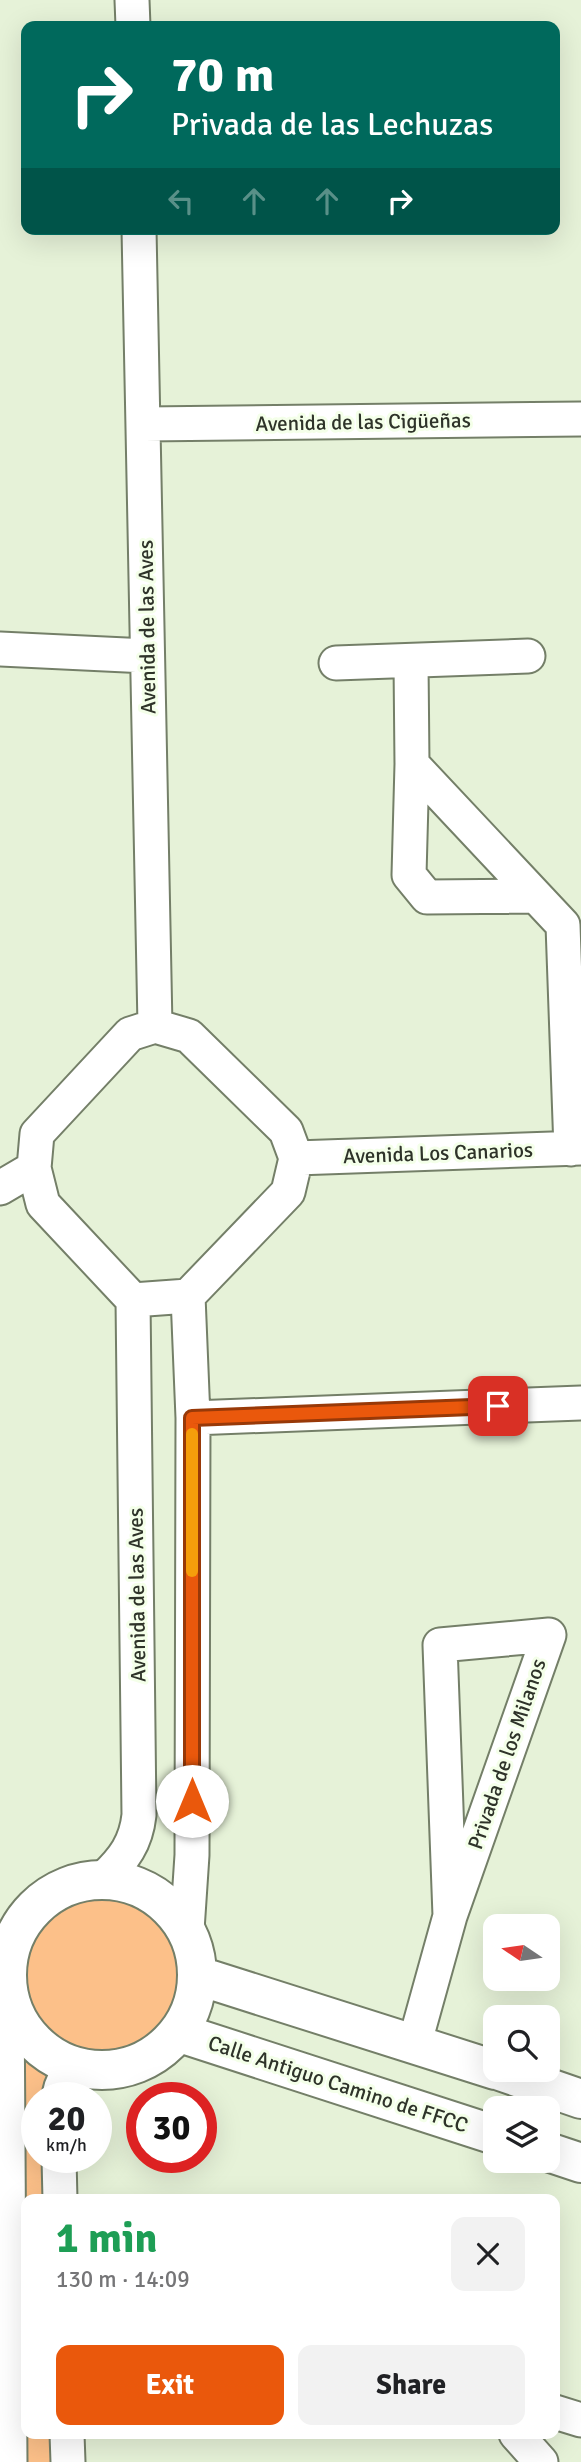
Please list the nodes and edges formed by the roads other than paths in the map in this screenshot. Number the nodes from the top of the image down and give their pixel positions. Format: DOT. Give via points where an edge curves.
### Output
graph roads {
  1 [pos="132,0"];
  2 [pos="133,21"];
  3 [pos="139,235"];
  4 [pos="581,419"];
  5 [pos="145,424"];
  6 [pos="0,649"];
  7 [pos="147,656"];
  8 [pos="528,656"];
  9 [pos="411,662"];
  10 [pos="336,663"];
  11 [pos="412,764"];
  12 [pos="534,895"];
  13 [pos="155,1026"];
  14 [pos="576,1149"];
  15 [pos="296,1158"];
  16 [pos="34,1168"];
  17 [pos="0,1188"];
  18 [pos="188,1296"];
  19 [pos="133,1300"];
  20 [pos="581,1403"];
  21 [pos="192,1418"];
  22 [pos="104,1878"];
  23 [pos="13,1911"];
  24 [pos="450,1916"];
  25 [pos="187,1930"];
  26 [pos="5,1969"];
  27 [pos="199,1976"];
  28 [pos="180,2033"];
  29 [pos="415,2042"];
  30 [pos="483,2066"];
  31 [pos="80,2067"];
  32 [pos="63,2082"];
  33 [pos="531,2082"];
  34 [pos="581,2099"];
  35 [pos="483,2131"];
  36 [pos="560,2156"];
  37 [pos="581,2163"];
  38 [pos="59,2173"];
  39 [pos="60,2194"];
  40 [pos="560,2414"];
  41 [pos="581,2420"];
  42 [pos="67,2439"];
  43 [pos="520,2439"];
  44 [pos="10,2462"];
  45 [pos="68,2462"];
  46 [pos="541,2462"];
  1 -- 2 [label="street"];
  3 -- 5 [label="street, Avenida de las Aves"];
  4 -- 5 [label="street, Avenida de las Cigüeñas"];
  5 -- 7 [label="street, Avenida de las Aves"];
  6 -- 7 [label="street"];
  7 -- 13 [label="street, Avenida de las Aves"];
  8 -- 9 [label="street"];
  9 -- 10 [label="street"];
  9 -- 11 [label="street"];
  11 -- 12 [label="street"];
  11 -- 12 [label="street" via="409,876 427,897"];
  12 -- 14 [label="street" via="563,925"];
  13 -- 15 [label="street" via="189,1036 286,1131"];
  13 -- 16 [label="street" via="130,1034 37,1134"];
  14 -- 15 [label="street, Avenida Los Canarios"];
  15 -- 18 [label="street" via="288,1192"];
  16 -- 17 [label="street"];
  16 -- 19 [label="street" via="43,1204"];
  18 -- 19 [label="street"];
  18 -- 21 [label="street"];
  19 -- 22 [label="street, Avenida de las Aves" via="139,1815 137,1836 124,1859"];
  20 -- 21 [label="street"];
  21 -- 25 [label="street" via="192,1855"];
  22 -- 23 [label="main road" via="61,1888"];
  22 -- 25 [label="main road" via="147,1889 170,1906"];
  23 -- 26 [label="main road"];
  24 -- 24 [label="street, Privada de los Milanos" via="517,1725 549,1635 440,1645"];
  24 -- 29 [label="street, Privada de los Milanos"];
  25 -- 27 [label="main road"];
  26 -- 31 [label="main road" via="16,2019 33,2043 56,2061"];
  26 -- 44 [label="street"];
  27 -- 28 [label="main road" via="194,2006"];
  27 -- 29 [label="main road"];
  28 -- 31 [label="main road" via="145,2062 100,2072"];
  28 -- 35 [label="main road, Calle Antiguo Camino de FFCC"];
  29 -- 30 [label="main road"];
  31 -- 32 [label="street" via="68,2073"];
  33 -- 34 [label="main road"];
  36 -- 37 [label="main road"];
  38 -- 39 [label="street"];
  40 -- 41 [label="street"];
  42 -- 45 [label="street"];
  43 -- 46 [label="street"];
}
